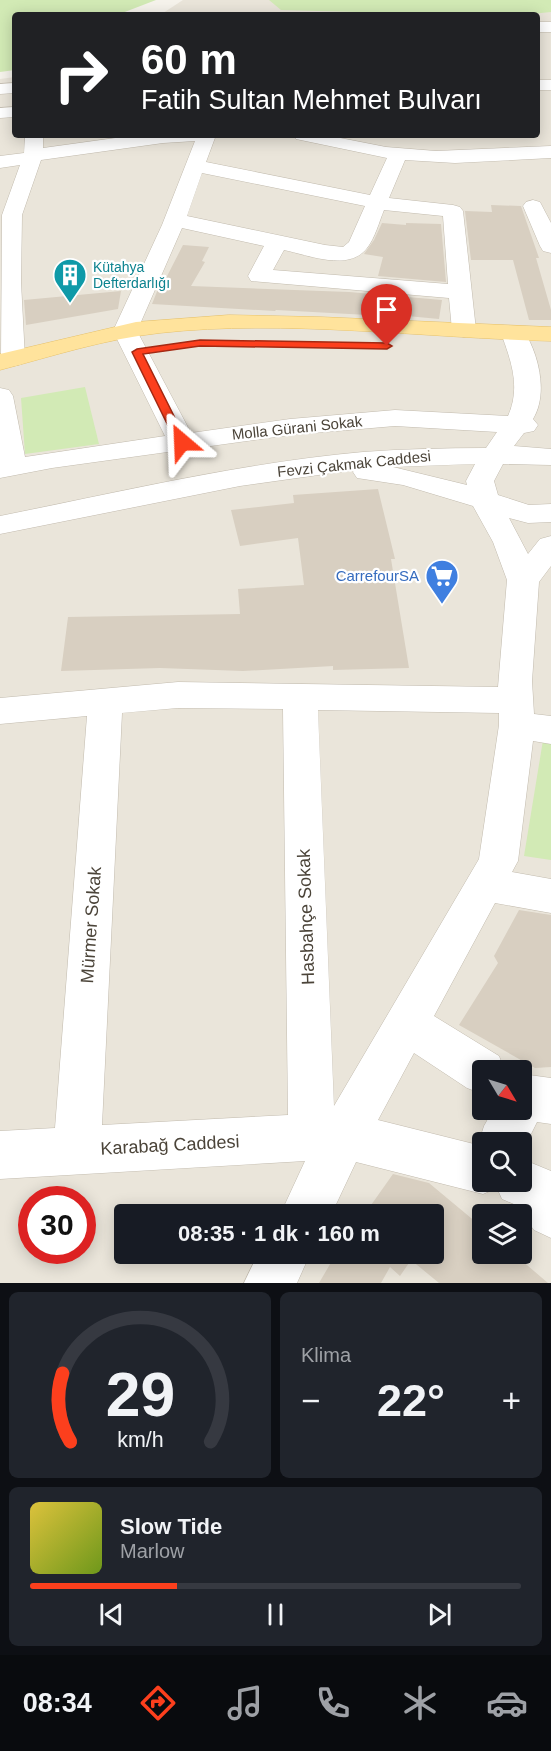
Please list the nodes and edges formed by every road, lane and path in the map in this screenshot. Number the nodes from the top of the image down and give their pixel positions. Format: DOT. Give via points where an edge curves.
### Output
graph roads {
  1 [pos="34,138"];
  2 [pos="45,138"];
  3 [pos="156,138"];
  4 [pos="206,138"];
  5 [pos="326,138"];
  6 [pos="349,141"];
  7 [pos="551,152"];
  8 [pos="398,154"];
  9 [pos="33,156"];
  10 [pos="0,162"];
  11 [pos="196,166"];
  12 [pos="378,203"];
  13 [pos="533,206"];
  14 [pos="6,216"];
  15 [pos="175,220"];
  16 [pos="277,242"];
  17 [pos="551,246"];
  18 [pos="5,283"];
  19 [pos="461,292"];
  20 [pos="464,330"];
  21 [pos="551,333"];
  22 [pos="131,341"];
  23 [pos="519,343"];
  24 [pos="551,349"];
  25 [pos="4,367"];
  26 [pos="0,396"];
  27 [pos="525,424"];
  28 [pos="182,442"];
  29 [pos="495,456"];
  30 [pos="551,457"];
  31 [pos="6,469"];
  32 [pos="264,474"];
  33 [pos="485,502"];
  34 [pos="551,513"];
  35 [pos="0,525"];
  36 [pos="551,546"];
  37 [pos="523,580"];
  38 [pos="300,697"];
  39 [pos="105,702"];
  40 [pos="0,711"];
  41 [pos="528,718"];
  42 [pos="485,884"];
  43 [pos="551,896"];
  44 [pos="407,1023"];
  45 [pos="472,1065"];
  46 [pos="331,1142"];
  47 [pos="77,1149"];
  48 [pos="0,1155"];
  49 [pos="472,1168"];
  50 [pos="532,1187"];
  51 [pos="309,1204"];
  52 [pos="551,1213"];
  53 [pos="280,1264"];
  54 [pos="270,1283"];
  1 -- 9 [label="street"];
  2 -- 9 [label="street"];
  3 -- 9 [label="street"];
  4 -- 11 [label="street"];
  5 -- 6 [label="street"];
  6 -- 8 [label="street"];
  7 -- 8 [label="street" via="450,157"];
  8 -- 12 [label="street"];
  9 -- 10 [label="street"];
  9 -- 14 [label="street"];
  11 -- 12 [label="street"];
  11 -- 15 [label="street"];
  12 -- 16 [label="street" via="358,245 348,254"];
  12 -- 19 [label="street" via="453,211"];
  13 -- 17 [label="street"];
  14 -- 18 [label="street"];
  15 -- 16 [label="street"];
  15 -- 22 [label="street"];
  16 -- 19 [label="street" via="259,276"];
  18 -- 25 [label="street"];
  19 -- 20 [label="street"];
  20 -- 22 [label="main road" via="182,324"];
  20 -- 23 [label="main road"];
  21 -- 23 [label="main road"];
  22 -- 23 [label="main road"];
  22 -- 25 [label="main road" via="103,357"];
  22 -- 28 [label="street"];
  23 -- 24 [label="main road"];
  23 -- 27 [label="street" via="536,377 536,407"];
  26 -- 31 [label="street"];
  27 -- 28 [label="street, Molla Gürani Sokak" via="395,418"];
  27 -- 29 [label="street"];
  28 -- 31 [label="street, Molla Gürani Sokak"];
  29 -- 30 [label="street, Fevzi Çakmak Caddesi" via="527,452"];
  29 -- 32 [label="street, Fevzi Çakmak Caddesi" via="401,456"];
  29 -- 33 [label="street" via="480,481"];
  32 -- 33 [label="street, Fevzi Çakmak Caddesi" via="376,472 435,484"];
  32 -- 35 [label="street, Fevzi Çakmak Caddesi"];
  33 -- 34 [label="street, Fevzi Çakmak Caddesi" via="528,514"];
  33 -- 37 [label="street"];
  36 -- 37 [label="street"];
  37 -- 41 [label="street" via="515,681"];
  38 -- 39 [label="street" via="178,695"];
  38 -- 41 [label="street"];
  38 -- 46 [label="street, Hasbahçe Sokak"];
  39 -- 40 [label="street"];
  39 -- 47 [label="street, Mürmer Sokak"];
  41 -- 42 [label="street" via="498,861"];
  42 -- 43 [label="street"];
  42 -- 44 [label="street"];
  44 -- 45 [label="street"];
  44 -- 46 [label="street"];
  46 -- 47 [label="street, Karabağ Caddesi"];
  46 -- 49 [label="street, Karabağ Caddesi"];
  46 -- 51 [label="street"];
  47 -- 48 [label="street, Karabağ Caddesi"];
  50 -- 52 [label="street"];
  53 -- 54 [label="street"];
}
